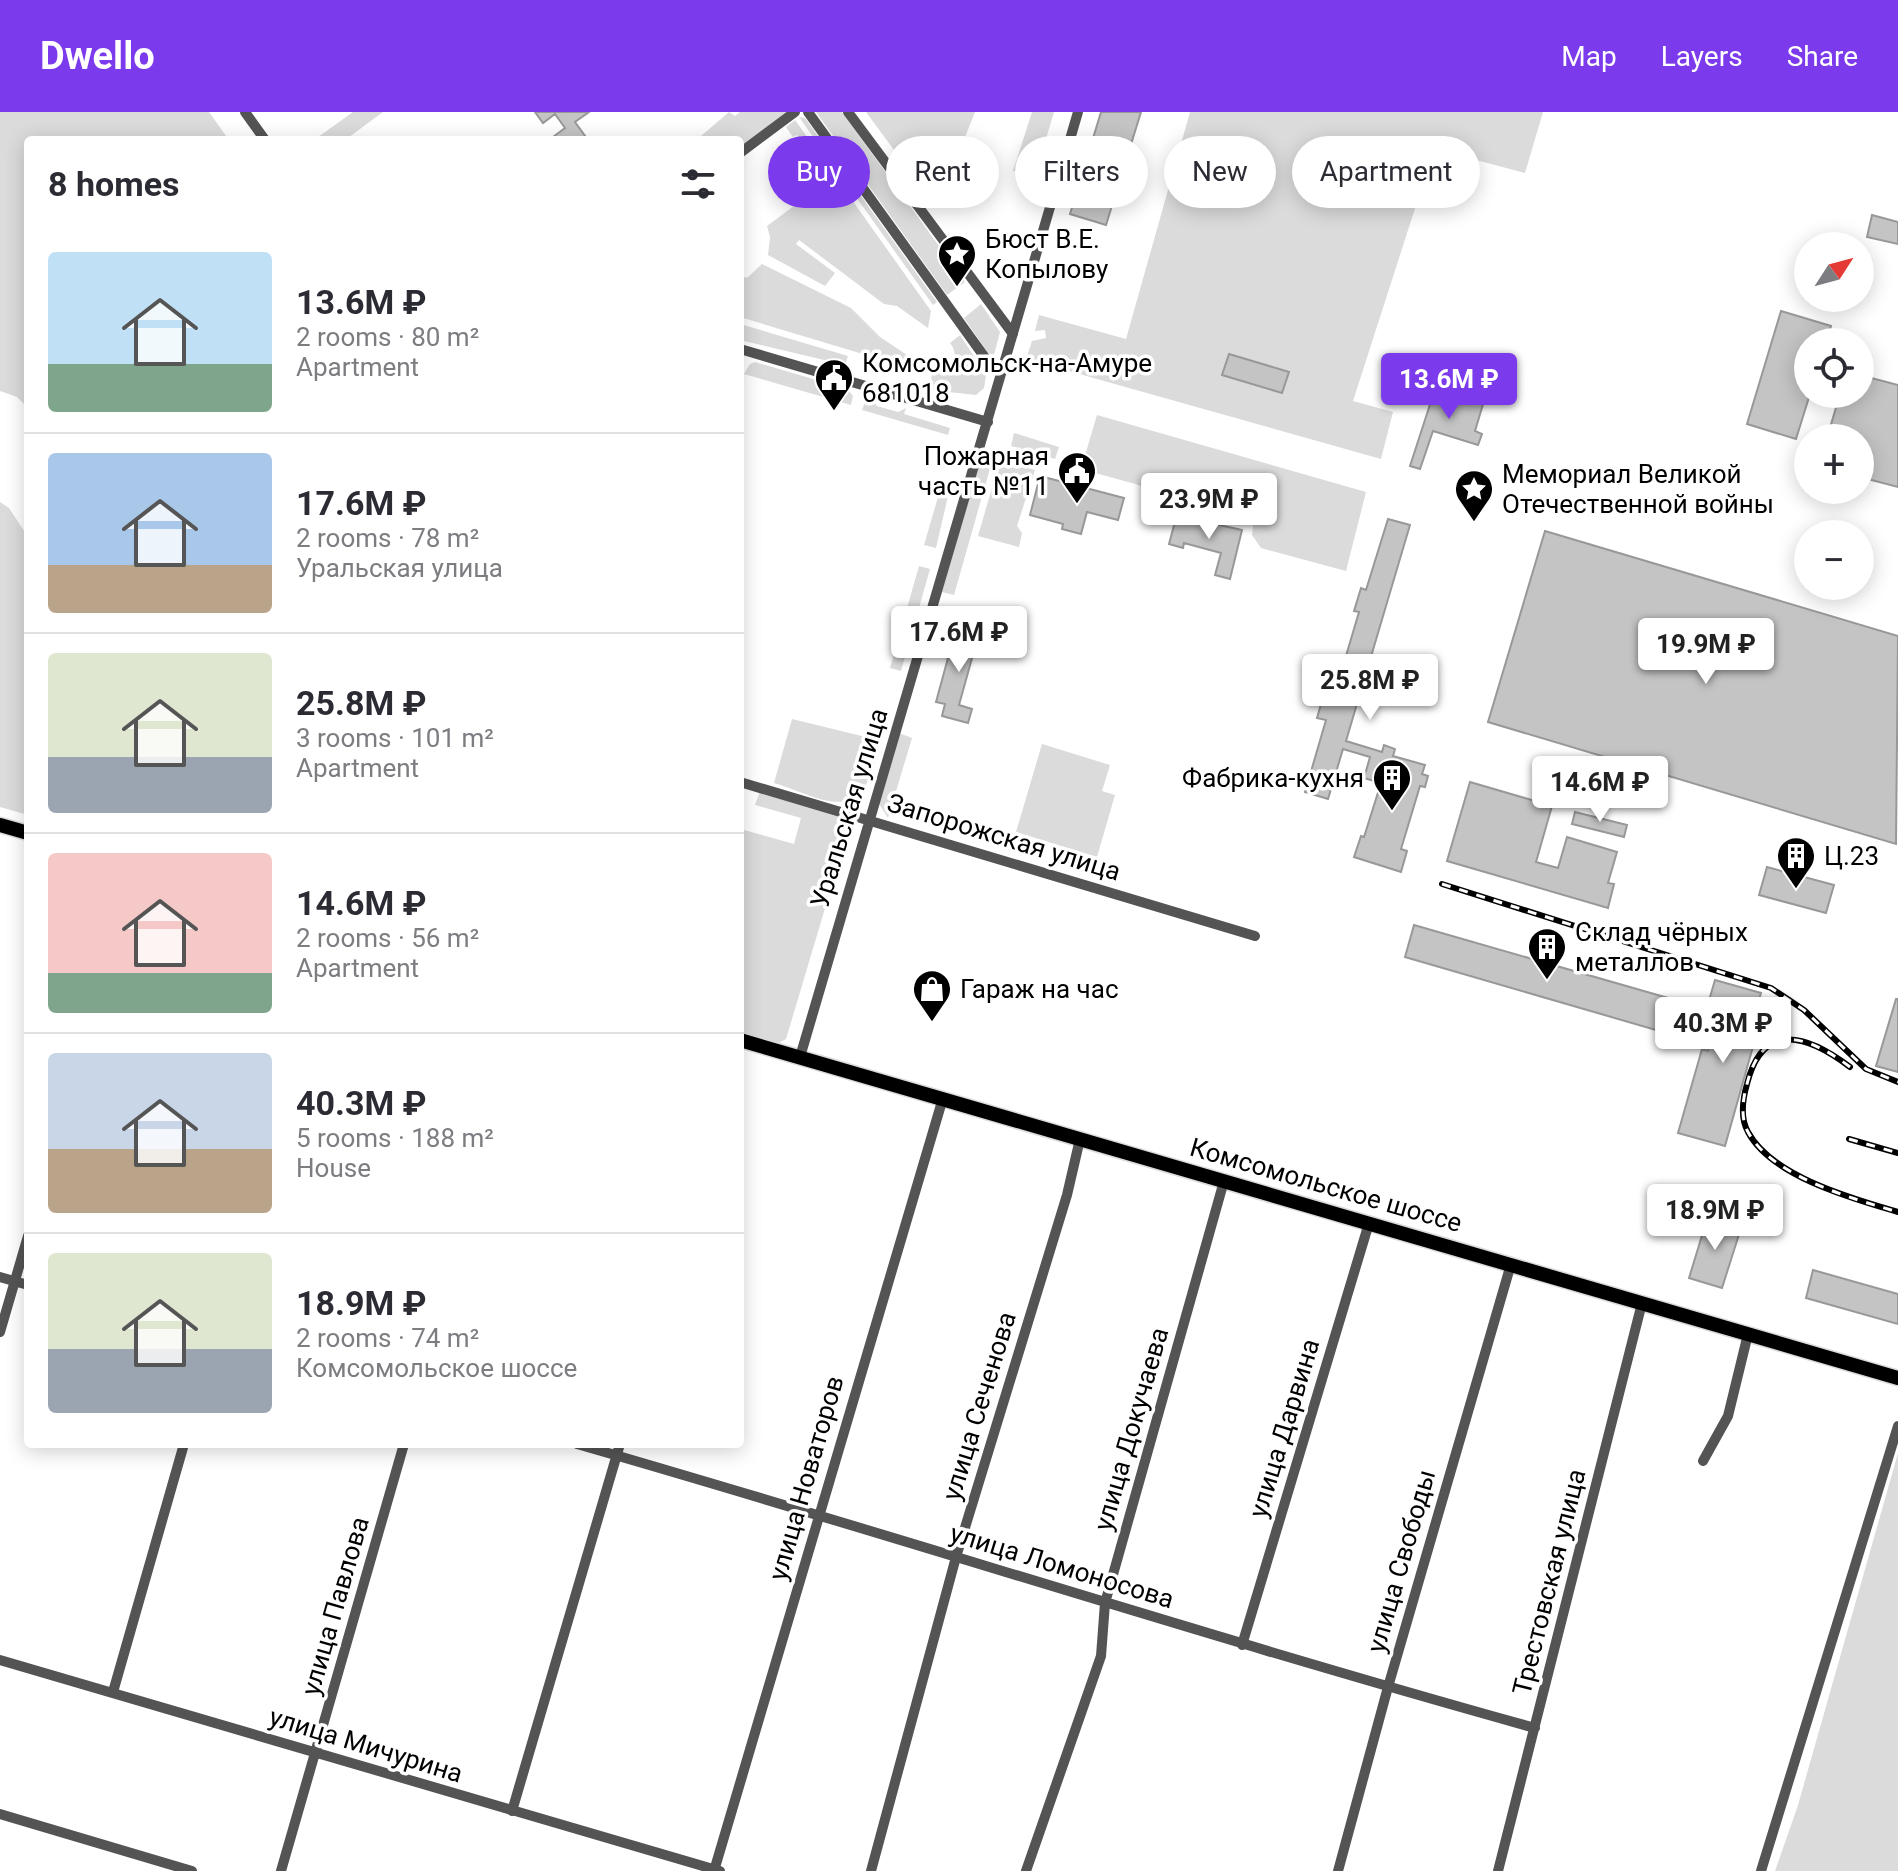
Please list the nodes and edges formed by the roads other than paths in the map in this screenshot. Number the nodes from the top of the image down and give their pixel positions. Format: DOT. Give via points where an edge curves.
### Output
graph roads {
  1 [pos="245,112"];
  2 [pos="795,112"];
  3 [pos="808,112"];
  4 [pos="848,112"];
  5 [pos="1078,112"];
  6 [pos="262,136"];
  7 [pos="744,150"];
  8 [pos="1013,334"];
  9 [pos="744,350"];
  10 [pos="1002,372"];
  11 [pos="988,422"];
  12 [pos="744,783"];
  13 [pos="869,819"];
  14 [pos="0,825"];
  15 [pos="24,832"];
  16 [pos="1255,936"];
  17 [pos="744,1042"];
  18 [pos="800,1057"];
  19 [pos="943,1098"];
  20 [pos="1080,1139"];
  21 [pos="1224,1181"];
  22 [pos="1369,1223"];
  23 [pos="24,1250"];
  24 [pos="1511,1264"];
  25 [pos="0,1277"];
  26 [pos="15,1282"];
  27 [pos="24,1284"];
  28 [pos="1642,1303"];
  29 [pos="0,1332"];
  30 [pos="1748,1334"];
  31 [pos="1898,1378"];
  32 [pos="1898,1426"];
  33 [pos="183,1448"];
  34 [pos="403,1448"];
  35 [pos="590,1448"];
  36 [pos="619,1448"];
  37 [pos="617,1456"];
  38 [pos="1703,1461"];
  39 [pos="818,1514"];
  40 [pos="956,1557"];
  41 [pos="1105,1603"];
  42 [pos="1242,1645"];
  43 [pos="0,1660"];
  44 [pos="1388,1687"];
  45 [pos="113,1692"];
  46 [pos="1535,1728"];
  47 [pos="317,1753"];
  48 [pos="512,1811"];
  49 [pos="0,1814"];
  50 [pos="716,1870"];
  51 [pos="192,1871"];
  52 [pos="281,1871"];
  53 [pos="871,1871"];
  54 [pos="1026,1871"];
  55 [pos="1338,1871"];
  56 [pos="1498,1871"];
  57 [pos="1761,1871"];
  1 -- 6 [label="street"];
  2 -- 7 [label="street"];
  3 -- 10 [label="street" via="986,359"];
  4 -- 8 [label="street"];
  5 -- 8 [label="street, Уральская улица"];
  8 -- 10 [label="street, Уральская улица"];
  9 -- 11 [label="street"];
  10 -- 11 [label="street, Уральская улица"];
  11 -- 13 [label="street, Уральская улица"];
  12 -- 13 [label="street, Запорожская улица"];
  13 -- 16 [label="street, Запорожская улица"];
  13 -- 18 [label="street, Уральская улица"];
  14 -- 15 [label="main road"];
  17 -- 18 [label="main road, Комсомольское шоссе"];
  18 -- 19 [label="main road, Комсомольское шоссе"];
  19 -- 20 [label="main road, Комсомольское шоссе"];
  19 -- 39 [label="street, улица Новаторов"];
  20 -- 21 [label="main road, Комсомольское шоссе"];
  20 -- 40 [label="street, улица Сеченова"];
  21 -- 22 [label="main road, Комсомольское шоссе"];
  21 -- 41 [label="street, улица Докучаева"];
  22 -- 24 [label="main road, Комсомольское шоссе"];
  22 -- 42 [label="street, улица Дарвина"];
  23 -- 26 [label="street"];
  24 -- 28 [label="main road, Комсомольское шоссе"];
  24 -- 44 [label="street, улица Свободы"];
  25 -- 26 [label="street"];
  26 -- 27 [label="street"];
  26 -- 29 [label="street"];
  28 -- 30 [label="main road, Комсомольское шоссе"];
  28 -- 46 [label="street, Трестовская улица"];
  30 -- 31 [label="main road, Комсомольское шоссе"];
  30 -- 38 [label="street" via="1728,1416"];
  32 -- 57 [label="street"];
  33 -- 45 [label="street"];
  34 -- 47 [label="street, улица Павлова"];
  35 -- 37 [label="street, улица Ломоносова"];
  36 -- 37 [label="street"];
  37 -- 39 [label="street, улица Ломоносова"];
  37 -- 48 [label="street"];
  39 -- 40 [label="street, улица Ломоносова"];
  39 -- 50 [label="street, улица Новаторов"];
  40 -- 41 [label="street, улица Ломоносова"];
  40 -- 53 [label="street, улица Сеченова"];
  41 -- 42 [label="street, улица Ломоносова"];
  41 -- 54 [label="street, улица Докучаева" via="1101,1656"];
  42 -- 44 [label="street, улица Ломоносова"];
  43 -- 45 [label="street, улица Мичурина"];
  44 -- 46 [label="street, улица Ломоносова"];
  44 -- 55 [label="street, улица Свободы"];
  45 -- 47 [label="street, улица Мичурина"];
  46 -- 56 [label="street, Трестовская улица"];
  47 -- 48 [label="street, улица Мичурина"];
  47 -- 52 [label="street, улица Павлова"];
  48 -- 50 [label="street, улица Мичурина"];
  49 -- 51 [label="street"];
}
